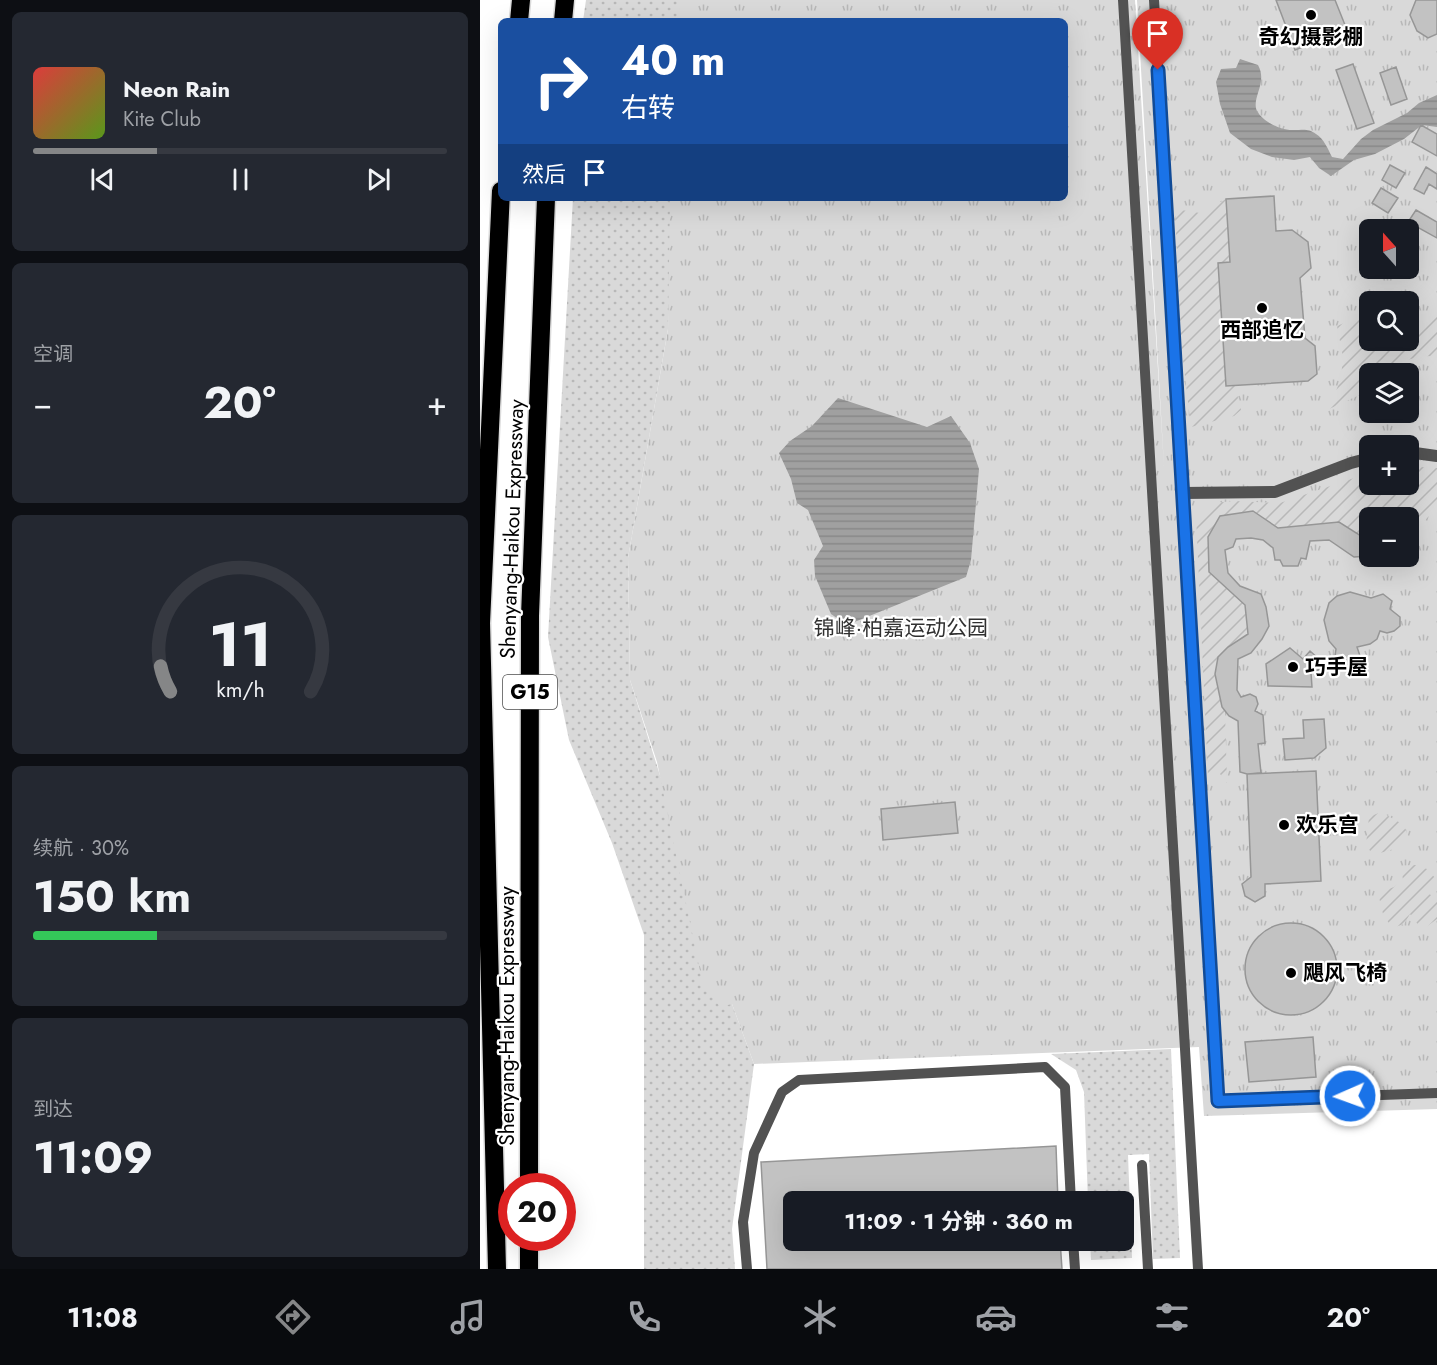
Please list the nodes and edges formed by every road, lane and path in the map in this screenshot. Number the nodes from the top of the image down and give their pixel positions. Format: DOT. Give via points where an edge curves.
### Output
graph roads {
  1 [pos="521,0"];
  2 [pos="565,0"];
  3 [pos="1123,0"];
  4 [pos="1154,0"];
  5 [pos="519,18"];
  6 [pos="563,18"];
  7 [pos="501,201"];
  8 [pos="546,201"];
  9 [pos="1419,454"];
  10 [pos="1437,456"];
  11 [pos="1359,461"];
  12 [pos="1183,493"];
  13 [pos="1437,1093"];
  14 [pos="1142,1165"];
  15 [pos="529,1173"];
  16 [pos="1070,1191"];
  17 [pos="529,1251"];
  18 [pos="1074,1251"];
  19 [pos="497,1269"];
  20 [pos="529,1269"];
  21 [pos="747,1269"];
  22 [pos="1075,1269"];
  23 [pos="1148,1269"];
  24 [pos="1198,1269"];
  1 -- 5 [label="highway"];
  2 -- 6 [label="highway"];
  3 -- 24 [label="lane"];
  4 -- 12 [label="lane"];
  7 -- 19 [label="highway, Shenyang-Haikou Expressway / G15" via="481,623"];
  8 -- 15 [label="highway, Shenyang-Haikou Expressway / G15" via="530,616"];
  9 -- 10 [label="street"];
  11 -- 12 [label="street" via="1275,492"];
  12 -- 13 [label="lane" via="1218,1101"];
  14 -- 23 [label="lane"];
  16 -- 21 [label="lane" via="1065,1087 1045,1067 799,1080 782,1092 754,1153 743,1222"];
  17 -- 20 [label="highway"];
  18 -- 22 [label="lane"];
}
